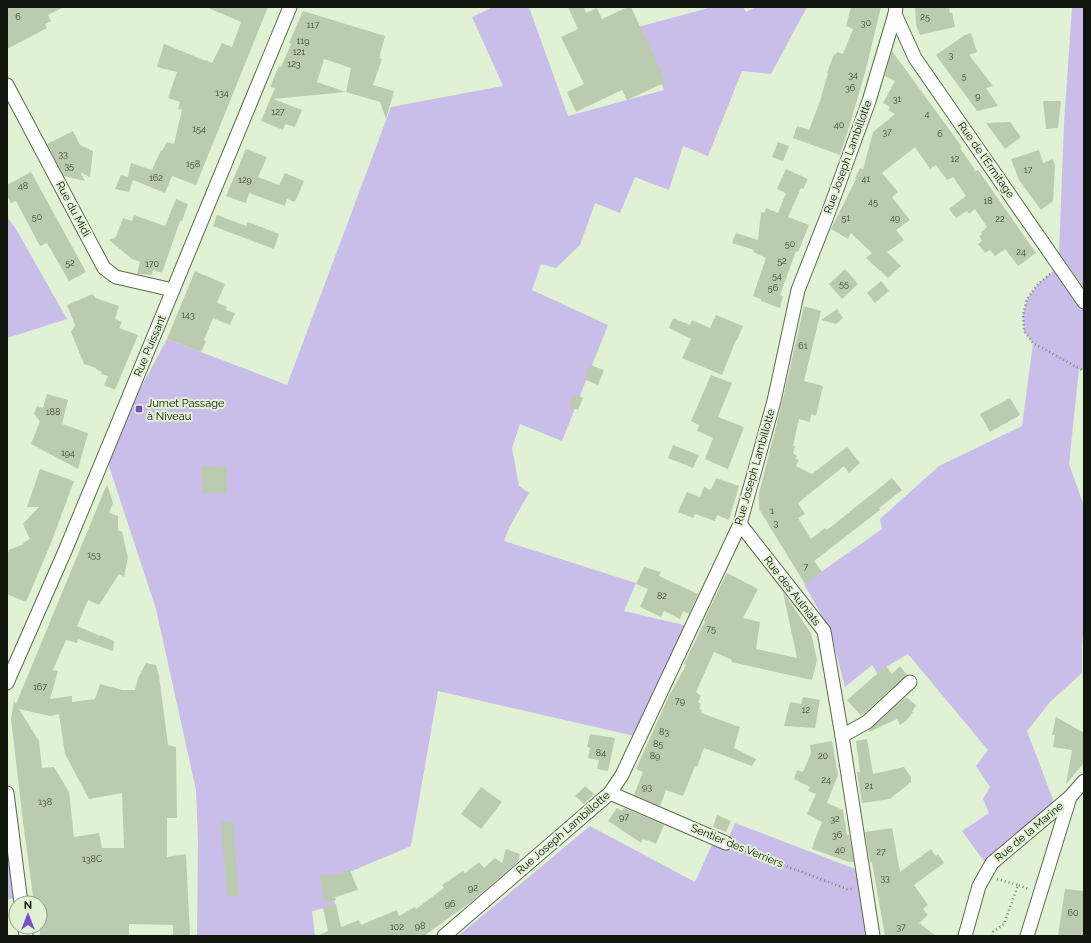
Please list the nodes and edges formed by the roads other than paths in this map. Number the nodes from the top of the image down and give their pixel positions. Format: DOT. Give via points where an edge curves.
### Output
graph roads {
  1 [pos="290,7"];
  2 [pos="895,11"];
  3 [pos="7,85"];
  4 [pos="173,290"];
  5 [pos="1084,302"];
  6 [pos="740,524"];
  7 [pos="910,682"];
  8 [pos="7,683"];
  9 [pos="842,736"];
  10 [pos="1084,781"];
  11 [pos="7,793"];
  12 [pos="610,793"];
  13 [pos="1070,797"];
  14 [pos="726,843"];
  15 [pos="20,895"];
  16 [pos="444,936"];
  17 [pos="873,936"];
  18 [pos="965,936"];
  19 [pos="1027,936"];
  1 -- 4 [label="street, Rue Puissant"];
  2 -- 5 [label="street, Rue de l'Ermitage" via="915,58"];
  2 -- 6 [label="street, Rue Joseph Lambillotte" via="869,101 798,290 774,401"];
  3 -- 4 [label="street, Rue du Midi" via="104,268 116,277"];
  4 -- 8 [label="street, Rue Puissant" via="65,551"];
  6 -- 9 [label="street, Rue des Aulniats" via="824,631"];
  6 -- 12 [label="street, Rue Joseph Lambillotte" via="622,775"];
  7 -- 9 [label="street" via="867,722"];
  9 -- 17 [label="street, Rue des Aulniats"];
  10 -- 13 [label="street"];
  11 -- 15 [label="street"];
  12 -- 14 [label="street, Sentier des Verriers"];
  12 -- 16 [label="street, Rue Joseph Lambillotte"];
  13 -- 18 [label="street, Rue de la Marine" via="992,863 979,886"];
  13 -- 19 [label="street, Rue de la Marine"];
}
